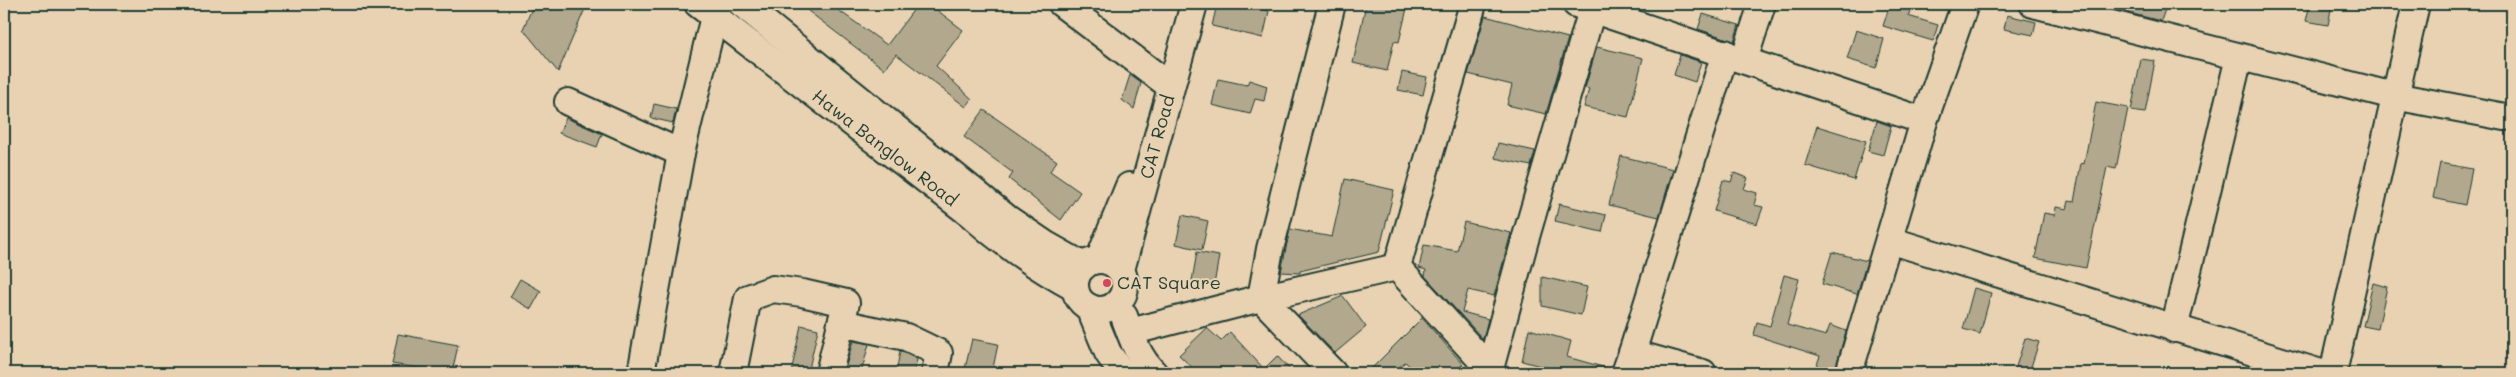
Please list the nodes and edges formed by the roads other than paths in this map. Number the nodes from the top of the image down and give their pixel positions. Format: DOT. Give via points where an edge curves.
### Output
graph roads {
  1 [pos="742,4"];
  2 [pos="1062,4"];
  3 [pos="1181,4"];
  4 [pos="1194,4"];
  5 [pos="1332,4"];
  6 [pos="1474,4"];
  7 [pos="1762,4"];
  8 [pos="1965,4"];
  9 [pos="2033,4"];
  10 [pos="2416,4"];
  11 [pos="1584,7"];
  12 [pos="710,8"];
  13 [pos="1735,56"];
  14 [pos="2239,57"];
  15 [pos="1164,82"];
  16 [pos="2394,96"];
  17 [pos="568,102"];
  18 [pos="2504,117"];
  19 [pos="1924,121"];
  20 [pos="681,153"];
  21 [pos="975,205"];
  22 [pos="1889,240"];
  23 [pos="1397,267"];
  24 [pos="1094,278"];
  25 [pos="1261,298"];
  26 [pos="841,323"];
  27 [pos="2174,329"];
  28 [pos="1130,332"];
  29 [pos="1629,363"];
  30 [pos="1491,371"];
  31 [pos="641,373"];
  32 [pos="733,373"];
  33 [pos="830,373"];
  34 [pos="935,373"];
  35 [pos="1122,373"];
  36 [pos="1154,373"];
  37 [pos="1333,373"];
  38 [pos="1703,373"];
  39 [pos="1849,373"];
  40 [pos="2321,373"];
  41 [pos="2333,373"];
  1 -- 21 [label="street, Hawa Banglow Road"];
  2 -- 15 [label="street"];
  3 -- 15 [label="street, CAT Road"];
  4 -- 15 [label="street, CAT Road"];
  5 -- 25 [label="street" via="1270,249"];
  6 -- 23 [label="street"];
  7 -- 13 [label="street"];
  8 -- 19 [label="street"];
  9 -- 14 [label="street"];
  10 -- 16 [label="street"];
  11 -- 13 [label="street"];
  11 -- 30 [label="street"];
  12 -- 20 [label="street"];
  12 -- 21 [label="street, Hawa Banglow Road"];
  13 -- 19 [label="street"];
  13 -- 29 [label="street"];
  14 -- 16 [label="street"];
  14 -- 27 [label="street"];
  15 -- 24 [label="street, CAT Road"];
  16 -- 18 [label="street"];
  16 -- 41 [label="street"];
  17 -- 20 [label="street"];
  19 -- 22 [label="street"];
  20 -- 31 [label="street"];
  21 -- 24 [label="street, Hawa Banglow Road" via="1045,244"];
  22 -- 27 [label="street"];
  22 -- 39 [label="street"];
  23 -- 25 [label="street"];
  23 -- 30 [label="street"];
  24 -- 28 [label="street, CAT Road" via="1125,286 1119,301"];
  24 -- 35 [label="street" via="1108,354"];
  25 -- 28 [label="street"];
  25 -- 37 [label="street"];
  26 -- 32 [label="street" via="846,304 802,292 772,289 748,298"];
  26 -- 33 [label="street"];
  26 -- 34 [label="street" via="906,337 938,353"];
  27 -- 40 [label="street"];
  28 -- 36 [label="street" via="1144,363"];
  29 -- 38 [label="street"];
}
